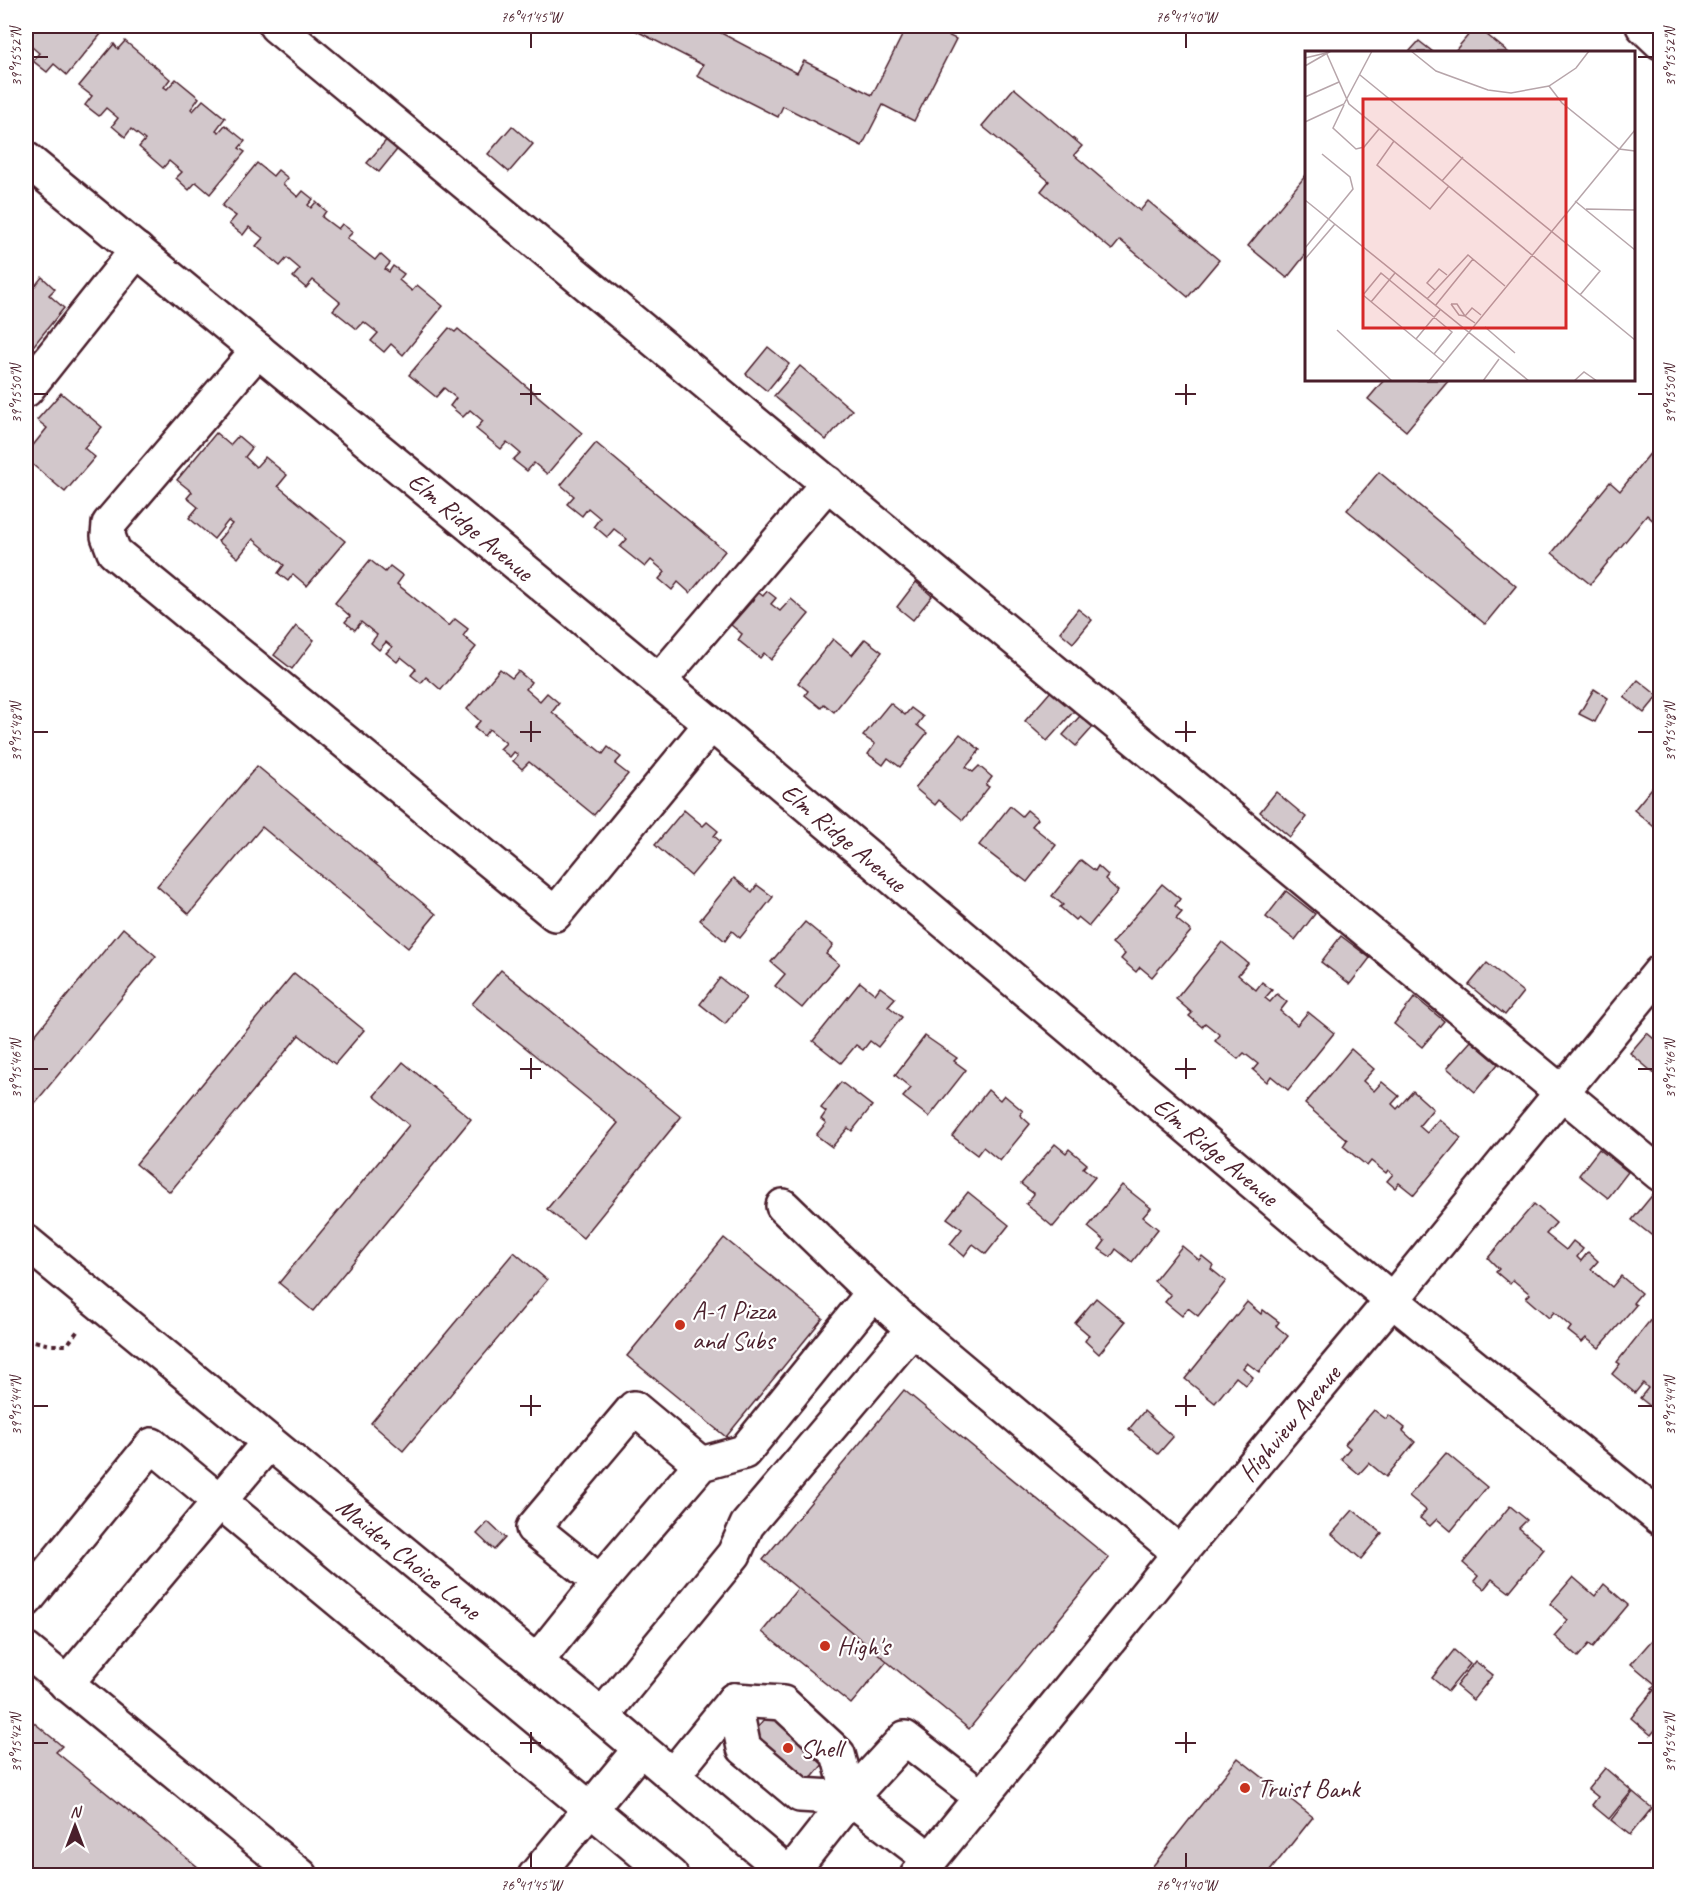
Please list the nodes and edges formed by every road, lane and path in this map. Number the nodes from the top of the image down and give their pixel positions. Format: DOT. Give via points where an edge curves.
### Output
graph roads {
  1 [pos="276,26"];
  2 [pos="1643,26"];
  3 [pos="1660,42"];
  4 [pos="26,159"];
  5 [pos="137,250"];
  6 [pos="258,350"];
  7 [pos="26,390"];
  8 [pos="828,483"];
  9 [pos="659,681"];
  10 [pos="711,724"];
  11 [pos="1660,972"];
  12 [pos="1563,1092"];
  13 [pos="1660,1174"];
  14 [pos="783,1206"];
  15 [pos="26,1242"];
  16 [pos="873,1293"];
  17 [pos="1392,1300"];
  18 [pos="99,1302"];
  19 [pos="913,1329"];
  20 [pos="26,1339"];
  21 [pos="269,1442"];
  22 [pos="701,1464"];
  23 [pos="219,1501"];
  24 [pos="1660,1518"];
  25 [pos="1180,1553"];
  26 [pos="600,1582"];
  27 [pos="26,1600"];
  28 [pos="26,1650"];
  29 [pos="536,1662"];
  30 [pos="66,1684"];
  31 [pos="734,1700"];
  32 [pos="602,1716"];
  33 [pos="640,1749"];
  34 [pos="673,1775"];
  35 [pos="981,1797"];
  36 [pos="850,1798"];
  37 [pos="590,1809"];
  38 [pos="924,1867"];
  39 [pos="301,1875"];
  40 [pos="535,1875"];
  41 [pos="671,1875"];
  42 [pos="791,1875"];
  1 -- 8 [label="street"];
  2 -- 3 [label="street"];
  4 -- 5 [label="street, Elm Ridge Avenue"];
  5 -- 6 [label="street, Elm Ridge Avenue"];
  5 -- 7 [label="street"];
  6 -- 9 [label="street, Elm Ridge Avenue"];
  6 -- 10 [label="street" via="109,524 108,536 114,552 555,914"];
  8 -- 9 [label="street"];
  8 -- 12 [label="street"];
  9 -- 10 [label="street, Elm Ridge Avenue"];
  10 -- 17 [label="street, Elm Ridge Avenue"];
  11 -- 12 [label="street, Highview Avenue"];
  12 -- 13 [label="street"];
  12 -- 17 [label="street, Highview Avenue"];
  14 -- 16 [label="street"];
  15 -- 18 [label="street, Maiden Choice Lane"];
  16 -- 19 [label="street"];
  16 -- 22 [label="street" via="744,1452"];
  17 -- 24 [label="street, Elm Ridge Avenue"];
  17 -- 25 [label="street, Highview Avenue"];
  18 -- 20 [label="path" via="67,1345"];
  18 -- 21 [label="street, Maiden Choice Lane"];
  19 -- 25 [label="street"];
  19 -- 32 [label="street" via="747,1525 734,1554"];
  21 -- 23 [label="street"];
  21 -- 29 [label="street, Maiden Choice Lane"];
  22 -- 26 [label="street"];
  22 -- 26 [label="street" via="634,1408 533,1528"];
  23 -- 27 [label="street" via="152,1445"];
  23 -- 30 [label="street"];
  23 -- 37 [label="street"];
  25 -- 35 [label="street, Highview Avenue"];
  26 -- 29 [label="street"];
  28 -- 30 [label="street"];
  29 -- 32 [label="street, Maiden Choice Lane"];
  30 -- 39 [label="street"];
  31 -- 34 [label="street"];
  31 -- 36 [label="street" via="783,1703 838,1754"];
  31 -- 36 [label="street" via="744,1748 800,1795"];
  32 -- 33 [label="street, Maiden Choice Lane"];
  33 -- 34 [label="street, Maiden Choice Lane"];
  33 -- 37 [label="street"];
  34 -- 42 [label="street, Maiden Choice Lane"];
  35 -- 36 [label="street" via="904,1738"];
  35 -- 38 [label="street, Highview Avenue"];
  36 -- 38 [label="street"];
  36 -- 42 [label="street"];
  37 -- 40 [label="street"];
  37 -- 41 [label="street"];
}
